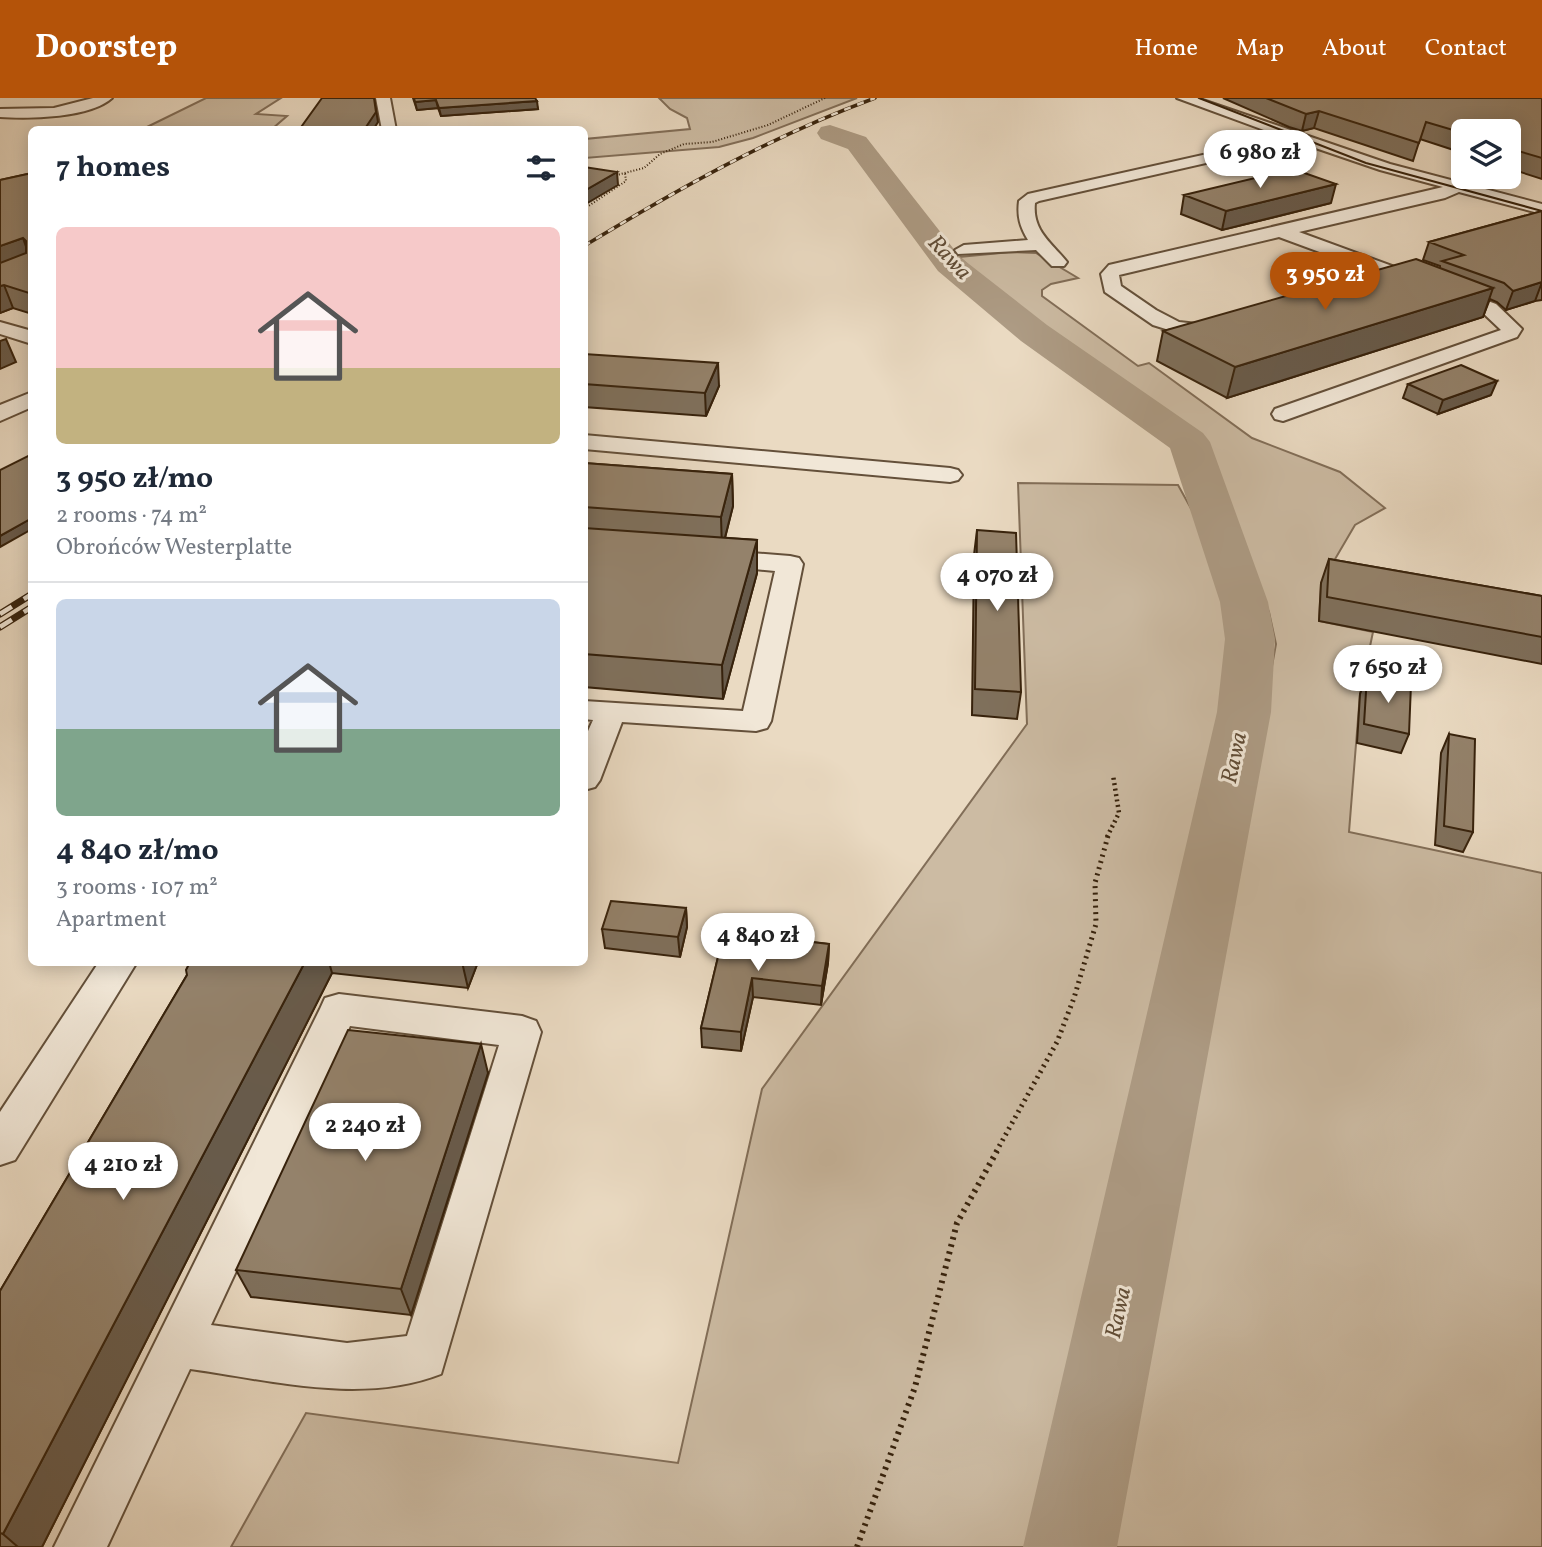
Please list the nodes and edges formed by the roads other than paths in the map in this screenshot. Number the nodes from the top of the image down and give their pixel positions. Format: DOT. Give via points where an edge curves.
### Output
graph roads {
  1 [pos="105,98"];
  2 [pos="383,98"];
  3 [pos="1184,98"];
  4 [pos="0,113"];
  5 [pos="388,126"];
  6 [pos="1297,138"];
  7 [pos="1451,186"];
  8 [pos="1452,189"];
  9 [pos="1463,189"];
  10 [pos="1542,211"];
  11 [pos="1514,221"];
  12 [pos="1283,232"];
  13 [pos="1039,244"];
  14 [pos="964,250"];
  15 [pos="1058,262"];
  16 [pos="1389,271"];
  17 [pos="1364,279"];
  18 [pos="1240,324"];
  19 [pos="0,328"];
  20 [pos="28,337"];
  21 [pos="28,400"];
  22 [pos="0,414"];
  23 [pos="1283,414"];
  24 [pos="588,442"];
  25 [pos="950,475"];
  26 [pos="680,556"];
  27 [pos="598,711"];
  28 [pos="588,760"];
  29 [pos="116,966"];
  30 [pos="0,1147"];
  31 [pos="177,1344"];
  32 [pos="80,1547"];
  1 -- 4 [label="street" via="62,110"];
  2 -- 5 [label="street"];
  3 -- 6 [label="street"];
  6 -- 7 [label="street"];
  6 -- 13 [label="street" via="1034,197 1024,211"];
  8 -- 12 [label="street"];
  9 -- 10 [label="street"];
  10 -- 11 [label="street"];
  12 -- 16 [label="street"];
  12 -- 18 [label="street" via="1115,269 1110,274 1112,288 1164,325 1217,332"];
  13 -- 14 [label="street"];
  13 -- 15 [label="street"];
  16 -- 17 [label="street"];
  16 -- 23 [label="street" via="1489,308 1512,329 1497,339"];
  19 -- 20 [label="street"];
  21 -- 22 [label="street"];
  24 -- 25 [label="street"];
  26 -- 27 [label="street" via="790,564 756,721"];
  27 -- 28 [label="street"];
  29 -- 30 [label="street"];
  31 -- 31 [label="street" via="347,1367 424,1357 522,1032 339,1009"];
  31 -- 32 [label="street"];
}
